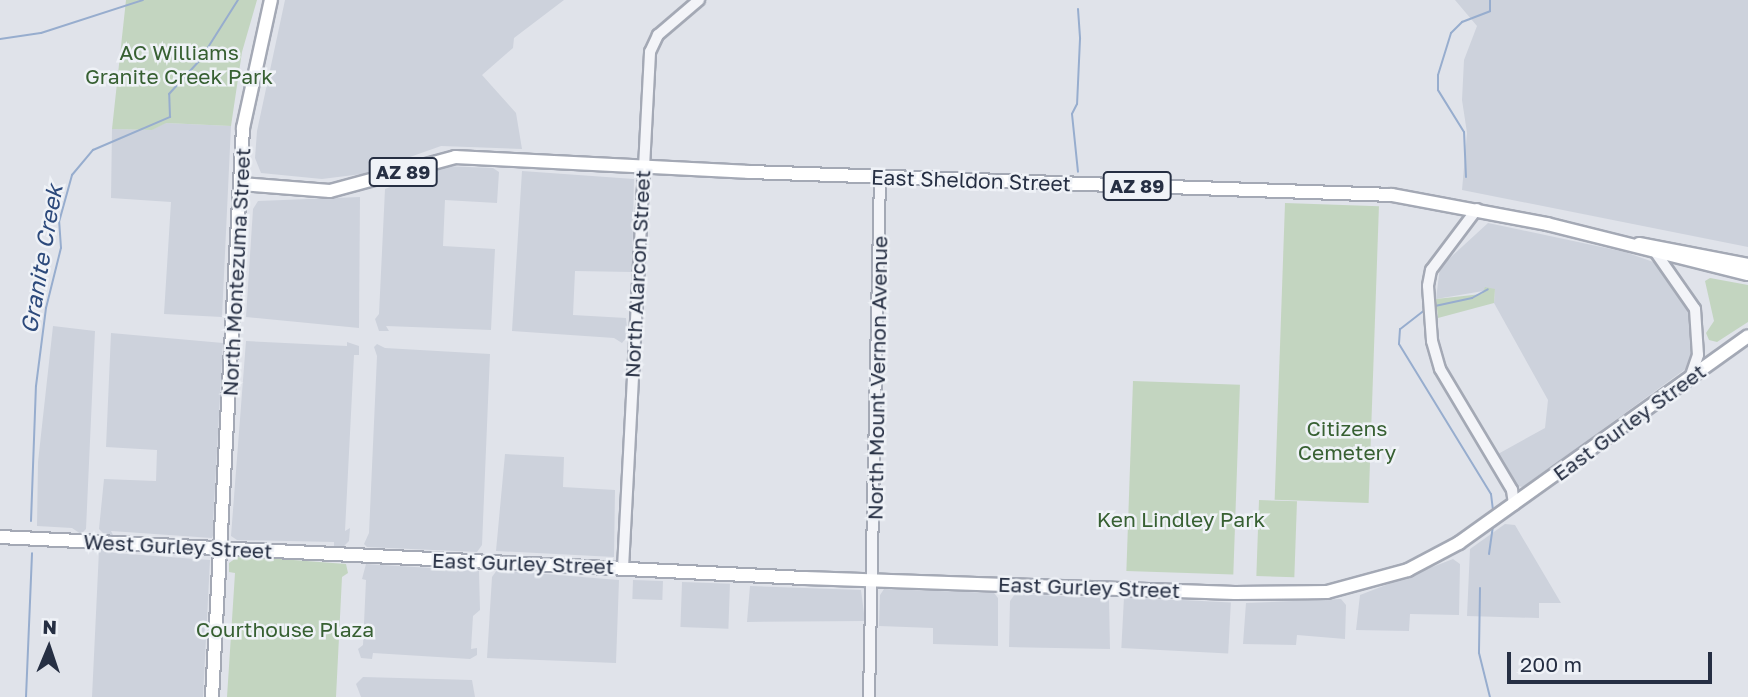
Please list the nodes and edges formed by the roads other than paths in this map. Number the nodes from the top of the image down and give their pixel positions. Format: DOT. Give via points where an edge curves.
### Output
graph roads {
  1 [pos="271,0"];
  2 [pos="699,0"];
  3 [pos="642,167"];
  4 [pos="880,177"];
  5 [pos="241,184"];
  6 [pos="1477,209"];
  7 [pos="1632,244"];
  8 [pos="1656,253"];
  9 [pos="1748,265"];
  10 [pos="1748,274"];
  11 [pos="1748,336"];
  12 [pos="1690,378"];
  13 [pos="1514,505"];
  14 [pos="0,537"];
  15 [pos="222,547"];
  16 [pos="355,556"];
  17 [pos="623,568"];
  18 [pos="871,580"];
  19 [pos="212,697"];
  20 [pos="869,697"];
  1 -- 5 [label="main road, North Montezuma Street" via="248,93"];
  2 -- 3 [label="street, North Alarcon Street" via="658,35 650,51"];
  3 -- 4 [label="main road, East Sheldon Street / AZ 89"];
  3 -- 5 [label="main road, East Sheldon Street / AZ 89" via="449,158 330,191"];
  3 -- 17 [label="street, North Alarcon Street"];
  4 -- 6 [label="main road, East Sheldon Street / AZ 89" via="1392,195"];
  4 -- 18 [label="street, North Mount Vernon Avenue"];
  5 -- 15 [label="main road, North Montezuma Street"];
  6 -- 7 [label="main road, East Sheldon Street / AZ 89"];
  6 -- 13 [label="street" via="1431,270 1432,341 1440,369 1512,490"];
  7 -- 8 [label="main road, East Sheldon Street / AZ 89"];
  7 -- 9 [label="main road, East Sheldon Street / AZ 89" via="1656,244"];
  8 -- 10 [label="main road, East Sheldon Street / AZ 89"];
  8 -- 12 [label="street" via="1695,309 1698,355"];
  11 -- 12 [label="main road, East Gurley Street"];
  12 -- 13 [label="main road, East Gurley Street"];
  13 -- 18 [label="main road, East Gurley Street" via="1408,570 1326,592"];
  14 -- 15 [label="main road, West Gurley Street"];
  15 -- 16 [label="main road, West Gurley Street"];
  15 -- 19 [label="main road, North Montezuma Street"];
  16 -- 17 [label="main road, East Gurley Street"];
  17 -- 18 [label="main road, East Gurley Street"];
  18 -- 20 [label="street, North Mount Vernon Avenue"];
}
